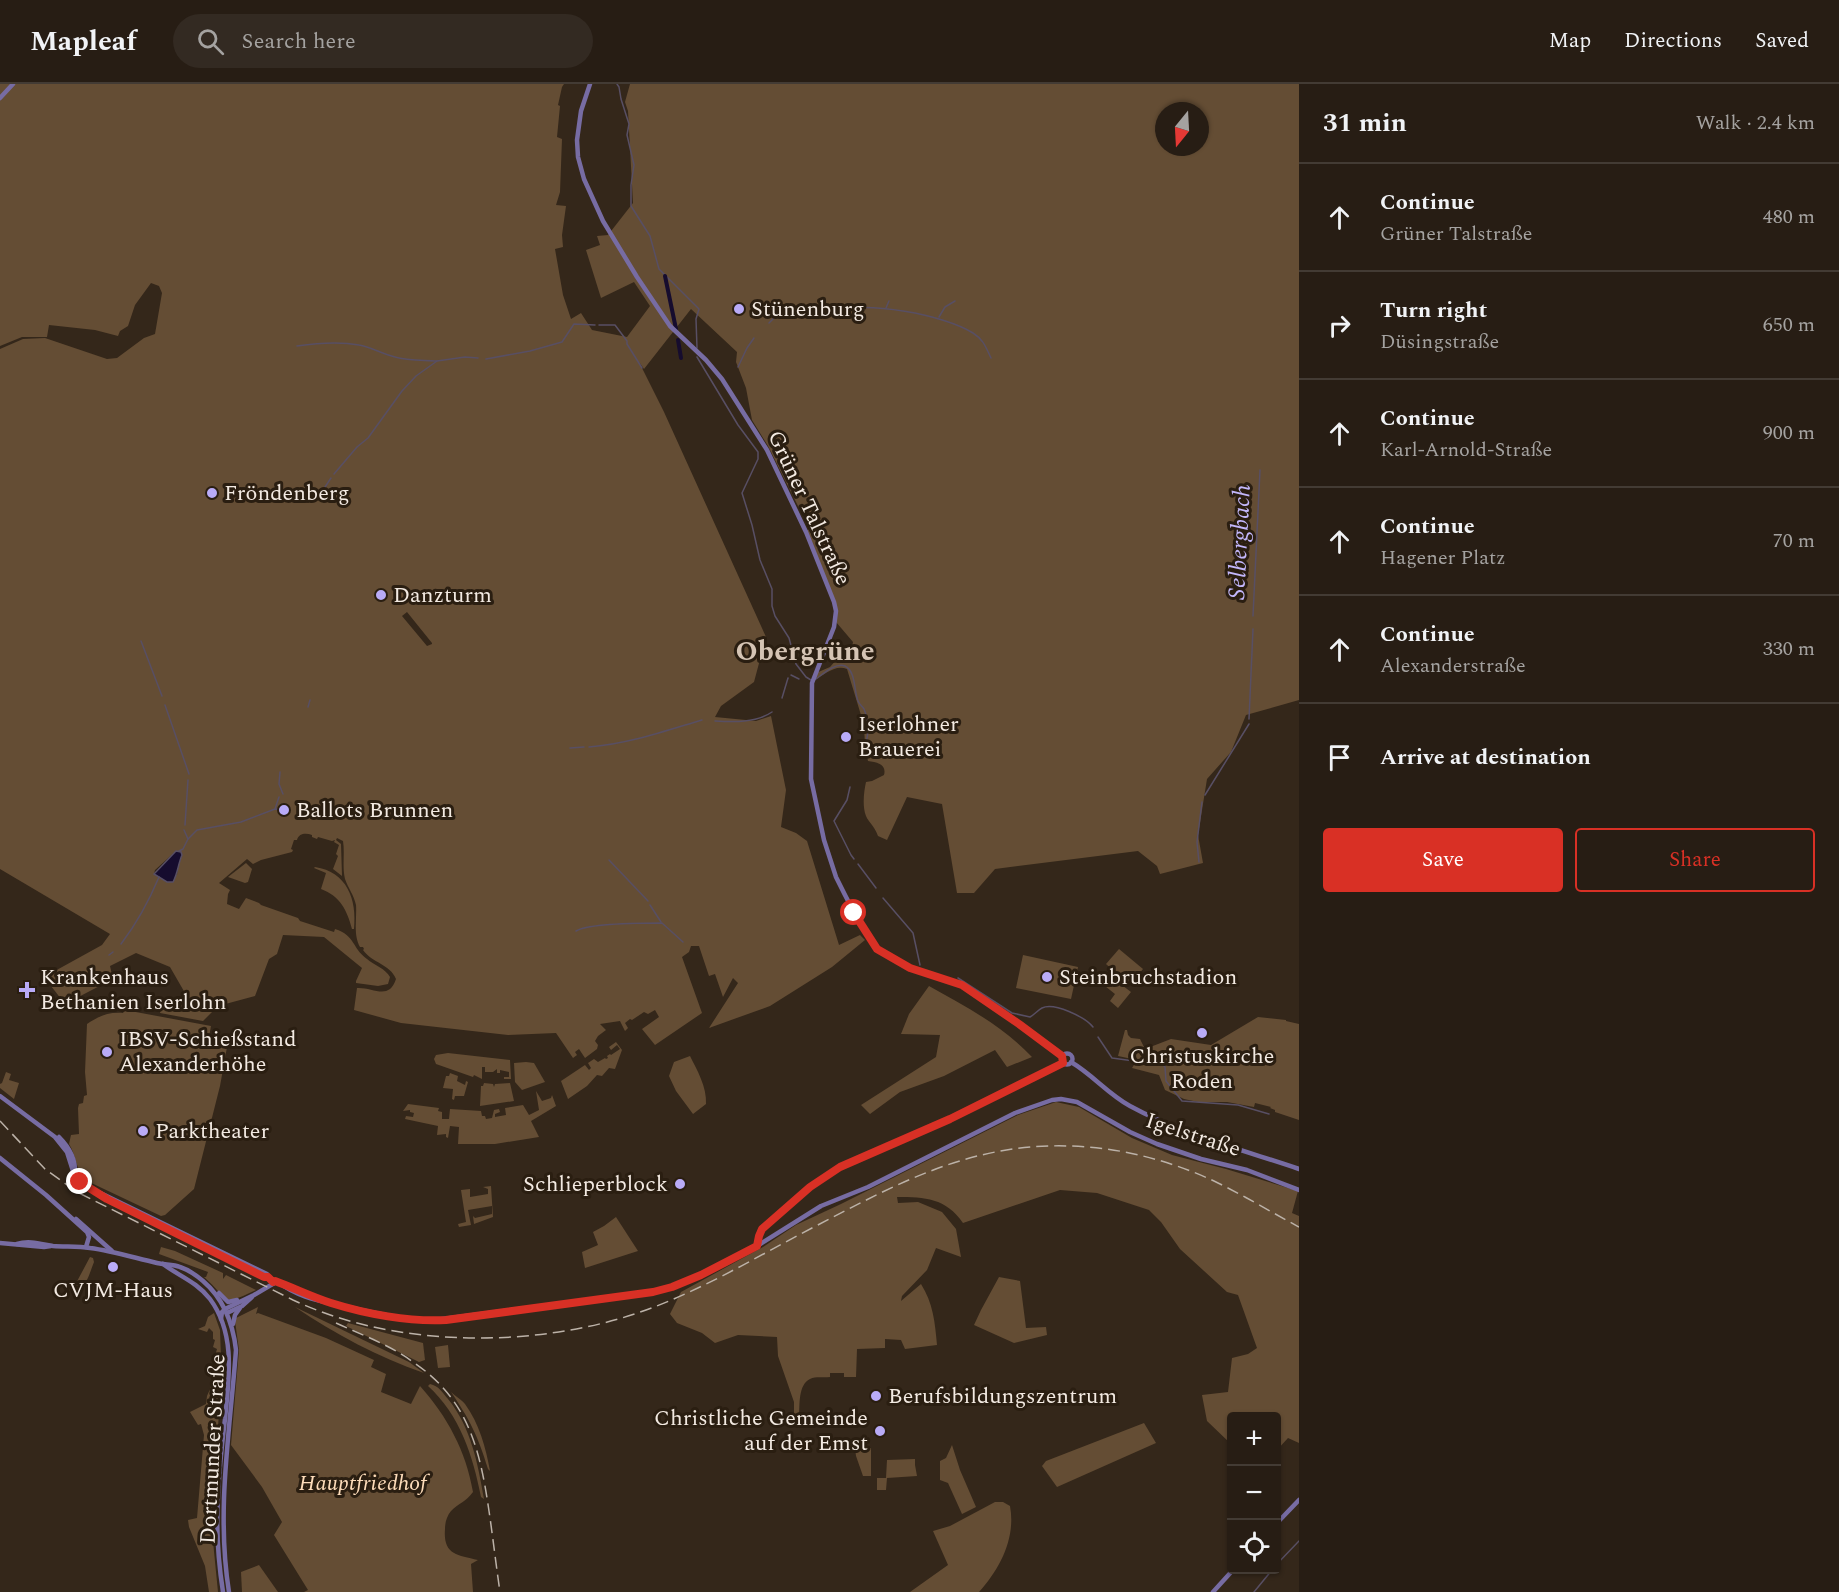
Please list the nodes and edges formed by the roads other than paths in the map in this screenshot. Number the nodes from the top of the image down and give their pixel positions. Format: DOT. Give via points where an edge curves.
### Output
graph roads {
  1 [pos="13,84"];
  2 [pos="590,84"];
  3 [pos="0,98"];
  4 [pos="1062,1056"];
  5 [pos="1071,1062"];
  6 [pos="1063,1063"];
  7 [pos="0,1096"];
  8 [pos="0,1158"];
  9 [pos="1299,1169"];
  10 [pos="1299,1190"];
  11 [pos="103,1195"];
  12 [pos="68,1215"];
  13 [pos="772,1220"];
  14 [pos="780,1232"];
  15 [pos="93,1235"];
  16 [pos="0,1243"];
  17 [pos="757,1246"];
  18 [pos="86,1247"];
  19 [pos="93,1248"];
  20 [pos="113,1252"];
  21 [pos="163,1264"];
  22 [pos="176,1270"];
  23 [pos="268,1277"];
  24 [pos="276,1282"];
  25 [pos="207,1284"];
  26 [pos="212,1289"];
  27 [pos="252,1296"];
  28 [pos="242,1306"];
  29 [pos="225,1311"];
  30 [pos="221,1319"];
  31 [pos="234,1333"];
  32 [pos="1299,1500"];
  33 [pos="1280,1520"];
  34 [pos="1229,1574"];
  35 [pos="223,1592"];
  36 [pos="229,1592"];
  37 [pos="1213,1592"];
  1 -- 3 [label="main road"];
  2 -- 4 [label="main road, Grüner Talstraße" via="581,111 578,157 603,221 670,326 722,379 767,450 833,597 834,627 813,680 812,789 836,877 873,944 884,953 910,968 962,985"];
  4 -- 5 [label="main road" via="1070,1055"];
  4 -- 6 [label="main road"];
  5 -- 6 [label="main road"];
  5 -- 9 [label="main road" via="1116,1098 1141,1112"];
  6 -- 13 [label="main road" via="840,1167"];
  7 -- 11 [label="main road" via="65,1143 80,1182"];
  8 -- 12 [label="main road"];
  10 -- 14 [label="main road, Igelstraße" via="1247,1170 1201,1160 1157,1144 1086,1106 1061,1099 1015,1113 821,1206"];
  11 -- 23 [label="main road"];
  11 -- 23 [label="main road"];
  12 -- 15 [label="main road"];
  12 -- 18 [label="main road" via="87,1232"];
  13 -- 14 [label="main road"];
  13 -- 17 [label="main road" via="762,1229"];
  14 -- 17 [label="main road, Igelstraße"];
  15 -- 19 [label="main road"];
  15 -- 20 [label="main road"];
  16 -- 18 [label="main road"];
  17 -- 24 [label="main road, Igelstraße" via="672,1287 632,1296 428,1321 331,1303"];
  18 -- 19 [label="main road"];
  19 -- 20 [label="main road"];
  20 -- 21 [label="main road"];
  21 -- 22 [label="main road"];
  21 -- 25 [label="main road" via="185,1269"];
  22 -- 26 [label="main road"];
  22 -- 29 [label="main road" via="199,1284"];
  22 -- 30 [label="main road" via="203,1291"];
  23 -- 24 [label="main road"];
  24 -- 27 [label="main road"];
  25 -- 26 [label="main road"];
  25 -- 27 [label="main road" via="228,1302"];
  26 -- 29 [label="main road"];
  27 -- 28 [label="main road"];
  27 -- 29 [label="main road"];
  28 -- 29 [label="main road"];
  28 -- 31 [label="main road" via="234,1318"];
  29 -- 30 [label="main road"];
  29 -- 31 [label="main road, Dortmunder Straße"];
  30 -- 35 [label="main road, Dortmunder Straße" via="229,1371 218,1497 217,1540"];
  31 -- 36 [label="main road, Dortmunder Straße" via="236,1350 223,1498"];
  32 -- 33 [label="main road"];
  34 -- 37 [label="main road"];
}
